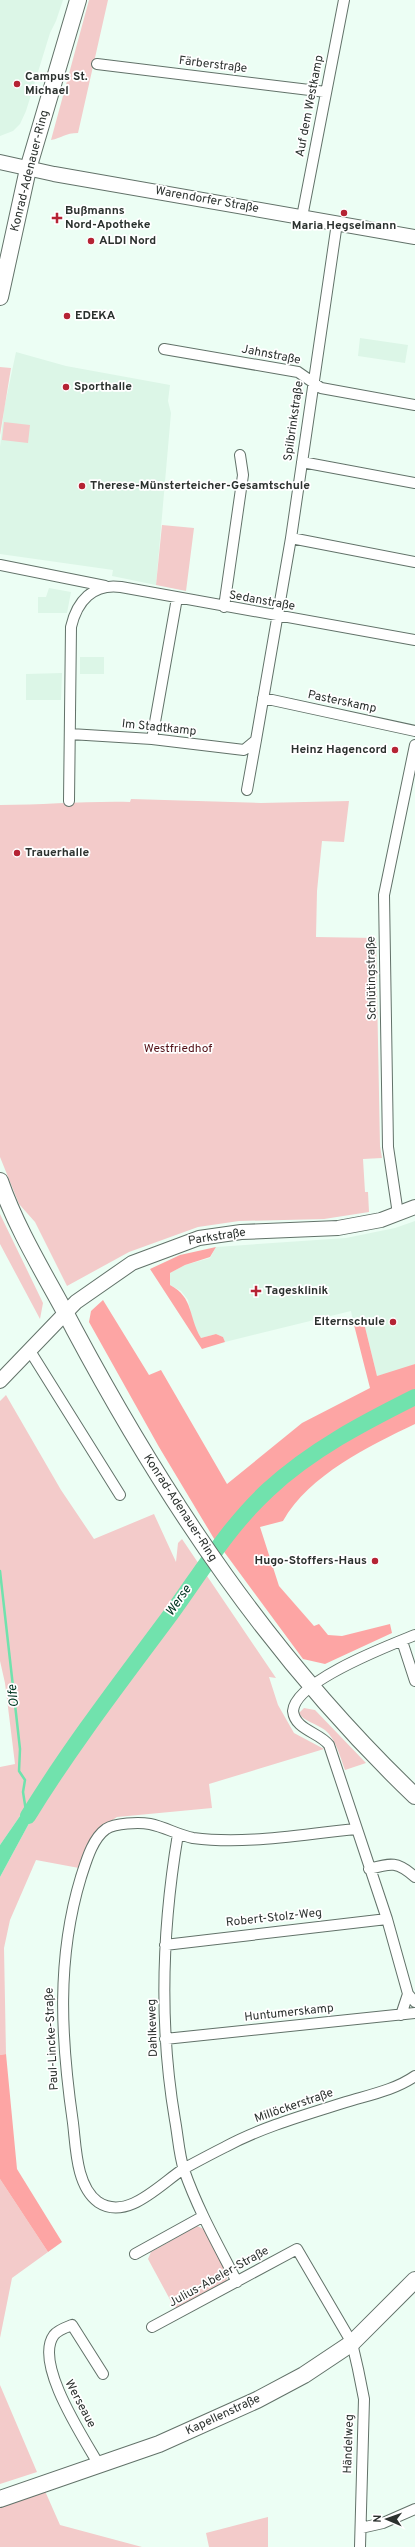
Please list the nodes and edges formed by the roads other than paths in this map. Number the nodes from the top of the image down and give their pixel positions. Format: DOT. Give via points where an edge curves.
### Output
graph roads {
  1 [pos="78,0"];
  2 [pos="344,0"];
  3 [pos="97,64"];
  4 [pos="326,92"];
  5 [pos="0,162"];
  6 [pos="28,169"];
  7 [pos="302,217"];
  8 [pos="337,223"];
  9 [pos="415,237"];
  10 [pos="0,296"];
  11 [pos="164,349"];
  12 [pos="313,382"];
  13 [pos="415,405"];
  14 [pos="240,455"];
  15 [pos="302,462"];
  16 [pos="415,483"];
  17 [pos="291,538"];
  18 [pos="415,562"];
  19 [pos="0,565"];
  20 [pos="105,586"];
  21 [pos="177,598"];
  22 [pos="224,607"];
  23 [pos="277,617"];
  24 [pos="415,640"];
  25 [pos="263,698"];
  26 [pos="415,731"];
  27 [pos="70,734"];
  28 [pos="152,739"];
  29 [pos="256,740"];
  30 [pos="415,745"];
  31 [pos="247,790"];
  32 [pos="69,801"];
  33 [pos="0,1181"];
  34 [pos="415,1206"];
  35 [pos="398,1214"];
  36 [pos="65,1312"];
  37 [pos="30,1351"];
  38 [pos="0,1381"];
  39 [pos="120,1495"];
  40 [pos="415,1636"];
  41 [pos="402,1640"];
  42 [pos="415,1681"];
  43 [pos="311,1687"];
  44 [pos="415,1796"];
  45 [pos="356,1829"];
  46 [pos="178,1834"];
  47 [pos="369,1869"];
  48 [pos="415,1877"];
  49 [pos="387,1919"];
  50 [pos="165,1945"];
  51 [pos="408,1994"];
  52 [pos="415,2002"];
  53 [pos="415,2013"];
  54 [pos="401,2015"];
  55 [pos="165,2039"];
  56 [pos="415,2076"];
  57 [pos="184,2169"];
  58 [pos="202,2217"];
  59 [pos="297,2248"];
  60 [pos="135,2254"];
  61 [pos="415,2280"];
  62 [pos="237,2282"];
  63 [pos="152,2328"];
  64 [pos="352,2343"];
  65 [pos="103,2374"];
  66 [pos="99,2465"];
  67 [pos="0,2499"];
  68 [pos="415,2509"];
  69 [pos="361,2528"];
  70 [pos="360,2547"];
  1 -- 6 [label="main road, Konrad-Adenauer-Ring"];
  2 -- 4 [label="street, Auf dem Westkamp"];
  3 -- 4 [label="street, Färberstraße"];
  4 -- 7 [label="street, Auf dem Westkamp"];
  5 -- 6 [label="street, Warendorfer Straße"];
  6 -- 7 [label="street, Warendorfer Straße"];
  6 -- 10 [label="main road, Konrad-Adenauer-Ring"];
  7 -- 8 [label="street, Warendorfer Straße"];
  8 -- 9 [label="street, Warendorfer Straße"];
  8 -- 12 [label="street, Spilbrinkstraße"];
  11 -- 12 [label="street, Jahnstraße" via="298,372"];
  12 -- 13 [label="street, Jahnstraße" via="321,388"];
  12 -- 15 [label="street, Spilbrinkstraße"];
  14 -- 22 [label="street" via="243,475"];
  15 -- 16 [label="street"];
  15 -- 17 [label="street, Spilbrinkstraße"];
  17 -- 18 [label="street"];
  17 -- 23 [label="street, Spilbrinkstraße"];
  19 -- 20 [label="street, Sedanstraße"];
  20 -- 21 [label="street, Sedanstraße"];
  20 -- 27 [label="street" via="82,600 73,621"];
  21 -- 22 [label="street, Sedanstraße"];
  21 -- 28 [label="street"];
  22 -- 23 [label="street, Sedanstraße"];
  23 -- 24 [label="street, Sedanstraße"];
  23 -- 25 [label="street, Spilbrinkstraße"];
  25 -- 26 [label="street, Pasterskamp"];
  25 -- 29 [label="street, Spilbrinkstraße"];
  27 -- 28 [label="street, Im Stadtkamp"];
  27 -- 32 [label="street"];
  28 -- 29 [label="street, Im Stadtkamp" via="244,750"];
  29 -- 31 [label="street, Spilbrinkstraße"];
  30 -- 35 [label="street, Schlütingstraße" via="384,895 388,1147"];
  33 -- 36 [label="main road, Konrad-Adenauer-Ring" via="22,1231"];
  34 -- 35 [label="street, Parkstraße"];
  35 -- 36 [label="street, Parkstraße" via="338,1228 241,1232 181,1243 132,1262 104,1280"];
  36 -- 37 [label="street, Parkstraße"];
  36 -- 43 [label="main road, Konrad-Adenauer-Ring" via="127,1424 200,1542"];
  37 -- 38 [label="street, Parkstraße"];
  37 -- 39 [label="street"];
  40 -- 41 [label="street"];
  41 -- 42 [label="street"];
  41 -- 43 [label="street" via="338,1670"];
  43 -- 44 [label="main road, Konrad-Adenauer-Ring" via="372,1754"];
  43 -- 45 [label="street" via="297,1698 293,1716 302,1726 319,1735 329,1745"];
  45 -- 46 [label="street" via="221,1841"];
  45 -- 47 [label="street"];
  46 -- 50 [label="street, Dahlkeweg" via="169,1888"];
  46 -- 57 [label="street, Paul-Lincke-Straße" via="150,1824 126,1825 107,1828 96,1841 80,1881 68,1932 61,2001 68,2088 78,2161 90,2194 109,2206 124,2206 136,2202"];
  47 -- 48 [label="street" via="391,1863 403,1866"];
  47 -- 49 [label="street"];
  49 -- 50 [label="street, Robert-Stolz-Weg"];
  49 -- 51 [label="street"];
  50 -- 55 [label="street, Dahlkeweg"];
  51 -- 52 [label="street"];
  51 -- 54 [label="street"];
  53 -- 54 [label="street, Huntumerskamp"];
  54 -- 55 [label="street, Huntumerskamp"];
  55 -- 57 [label="street, Dahlkeweg" via="172,2104"];
  56 -- 57 [label="street, Millöckerstraße" via="383,2091 298,2117 237,2140"];
  57 -- 58 [label="street, Dahlkeweg"];
  58 -- 60 [label="street"];
  58 -- 62 [label="street, Dahlkeweg"];
  59 -- 62 [label="street, Julius-Abeler-Straße"];
  59 -- 64 [label="street, Händelweg"];
  61 -- 64 [label="main road, Kapellenstraße"];
  62 -- 63 [label="street, Julius-Abeler-Straße"];
  64 -- 66 [label="main road, Kapellenstraße" via="304,2375 251,2403 159,2444"];
  64 -- 69 [label="street, Händelweg" via="364,2400"];
  65 -- 66 [label="street, Werseaue" via="72,2324 51,2339 50,2361 55,2384"];
  66 -- 67 [label="main road, Kapellenstraße"];
  68 -- 69 [label="street" via="383,2523"];
  69 -- 70 [label="street, Händelweg"];
}
